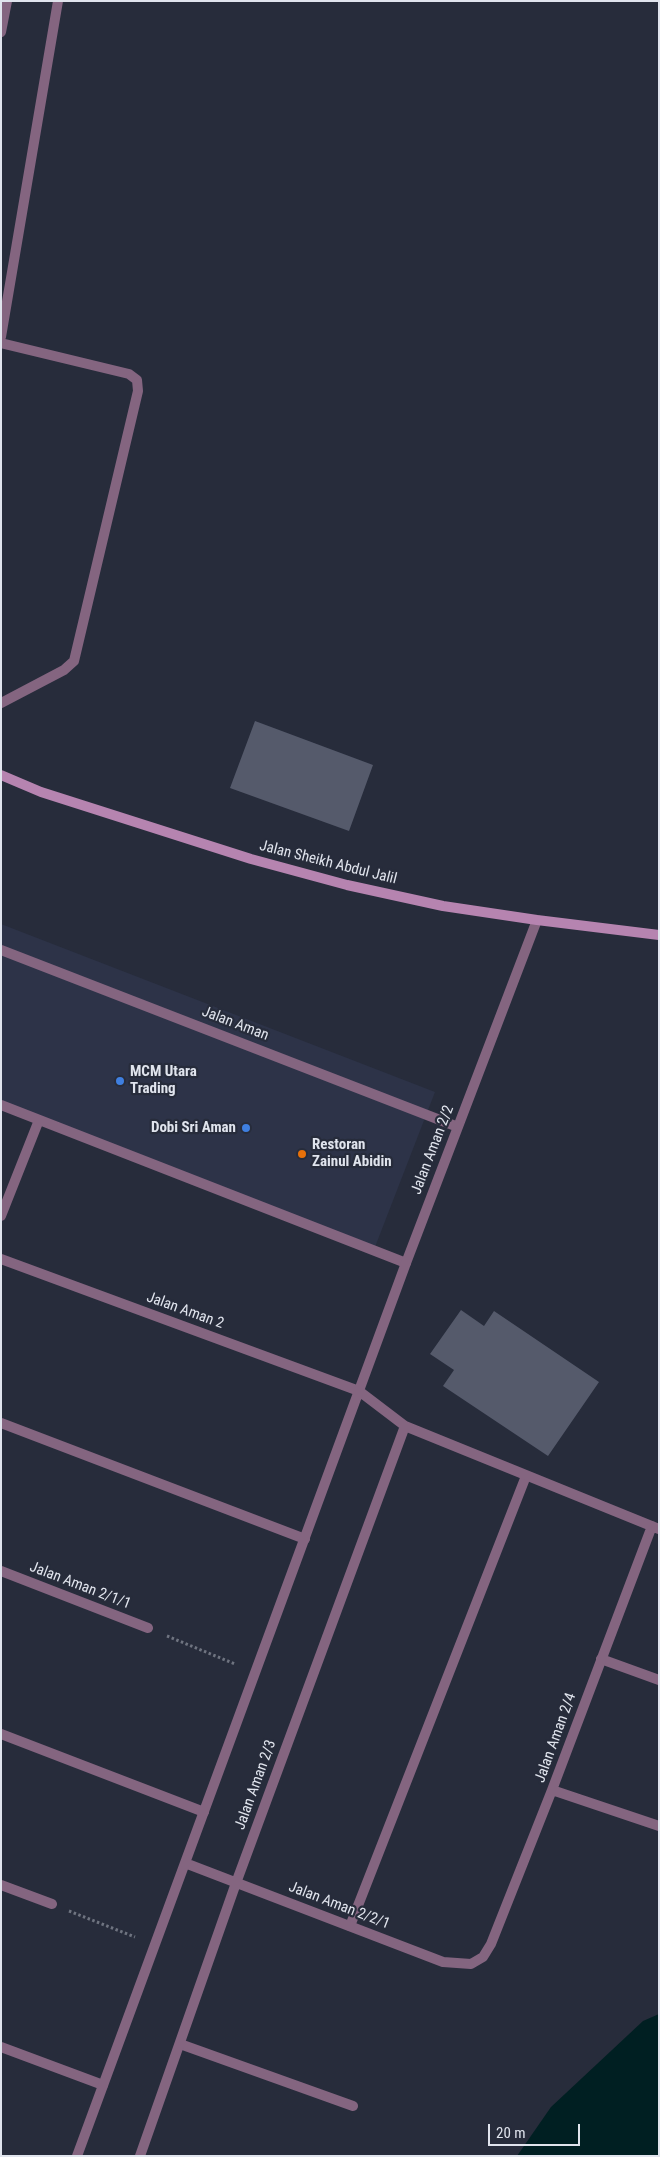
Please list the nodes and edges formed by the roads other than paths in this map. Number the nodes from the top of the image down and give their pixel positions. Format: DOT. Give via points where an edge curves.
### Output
graph roads {
  1 [pos="7,1"];
  2 [pos="58,1"];
  3 [pos="2,29"];
  4 [pos="1,337"];
  5 [pos="1,343"];
  6 [pos="1,703"];
  7 [pos="1,775"];
  8 [pos="537,920"];
  9 [pos="659,935"];
  10 [pos="1,950"];
  11 [pos="1,1105"];
  12 [pos="39,1120"];
  13 [pos="458,1127"];
  14 [pos="1,1216"];
  15 [pos="1,1259"];
  16 [pos="406,1263"];
  17 [pos="359,1391"];
  18 [pos="1,1423"];
  19 [pos="405,1426"];
  20 [pos="526,1476"];
  21 [pos="656,1528"];
  22 [pos="304,1539"];
  23 [pos="1,1571"];
  24 [pos="148,1628"];
  25 [pos="601,1660"];
  26 [pos="659,1680"];
  27 [pos="1,1734"];
  28 [pos="552,1790"];
  29 [pos="204,1812"];
  30 [pos="659,1826"];
  31 [pos="185,1863"];
  32 [pos="236,1883"];
  33 [pos="1,1885"];
  34 [pos="52,1904"];
  35 [pos="350,1926"];
  36 [pos="483,1957"];
  37 [pos="180,2044"];
  38 [pos="1,2047"];
  39 [pos="103,2085"];
  40 [pos="352,2106"];
  41 [pos="77,2156"];
  42 [pos="140,2156"];
  1 -- 3 [label="street"];
  2 -- 4 [label="street"];
  5 -- 6 [label="street" via="129,374 137,380 138,391 74,662"];
  7 -- 8 [label="street, Jalan Sheikh Abdul Jalil" via="40,792 251,859 347,885 443,906"];
  8 -- 9 [label="street, Jalan Sheikh Abdul Jalil"];
  8 -- 13 [label="street, Jalan Aman 2/2"];
  10 -- 13 [label="street, Jalan Aman"];
  11 -- 12 [label="street"];
  12 -- 14 [label="street"];
  12 -- 16 [label="street"];
  13 -- 16 [label="street, Jalan Aman 2/2"];
  15 -- 17 [label="street, Jalan Aman 2"];
  16 -- 17 [label="street, Jalan Aman 2/2"];
  17 -- 19 [label="street, Jalan Aman 2"];
  17 -- 22 [label="street, Jalan Aman 2/2"];
  18 -- 22 [label="street"];
  19 -- 20 [label="street, Jalan Aman 2"];
  19 -- 32 [label="street, Jalan Aman 2/3"];
  20 -- 21 [label="street, Jalan Aman 2"];
  20 -- 35 [label="street"];
  21 -- 25 [label="street, Jalan Aman 2/4"];
  22 -- 29 [label="street, Jalan Aman 2/2"];
  23 -- 24 [label="street, Jalan Aman 2/1/1"];
  25 -- 26 [label="street"];
  25 -- 28 [label="street, Jalan Aman 2/4"];
  27 -- 29 [label="street"];
  28 -- 30 [label="street"];
  28 -- 36 [label="street, Jalan Aman 2/4"];
  29 -- 31 [label="street, Jalan Aman 2/2"];
  31 -- 32 [label="street, Jalan Aman 2/2/1"];
  31 -- 39 [label="street, Jalan Aman 2/2"];
  32 -- 35 [label="street, Jalan Aman 2/2/1"];
  32 -- 37 [label="street, Jalan Aman 2/3"];
  33 -- 34 [label="street"];
  35 -- 36 [label="street, Jalan Aman 2/2/1" via="443,1962 471,1964"];
  37 -- 40 [label="street"];
  37 -- 42 [label="street, Jalan Aman 2/3"];
  38 -- 39 [label="street"];
  39 -- 41 [label="street, Jalan Aman 2/2"];
}
